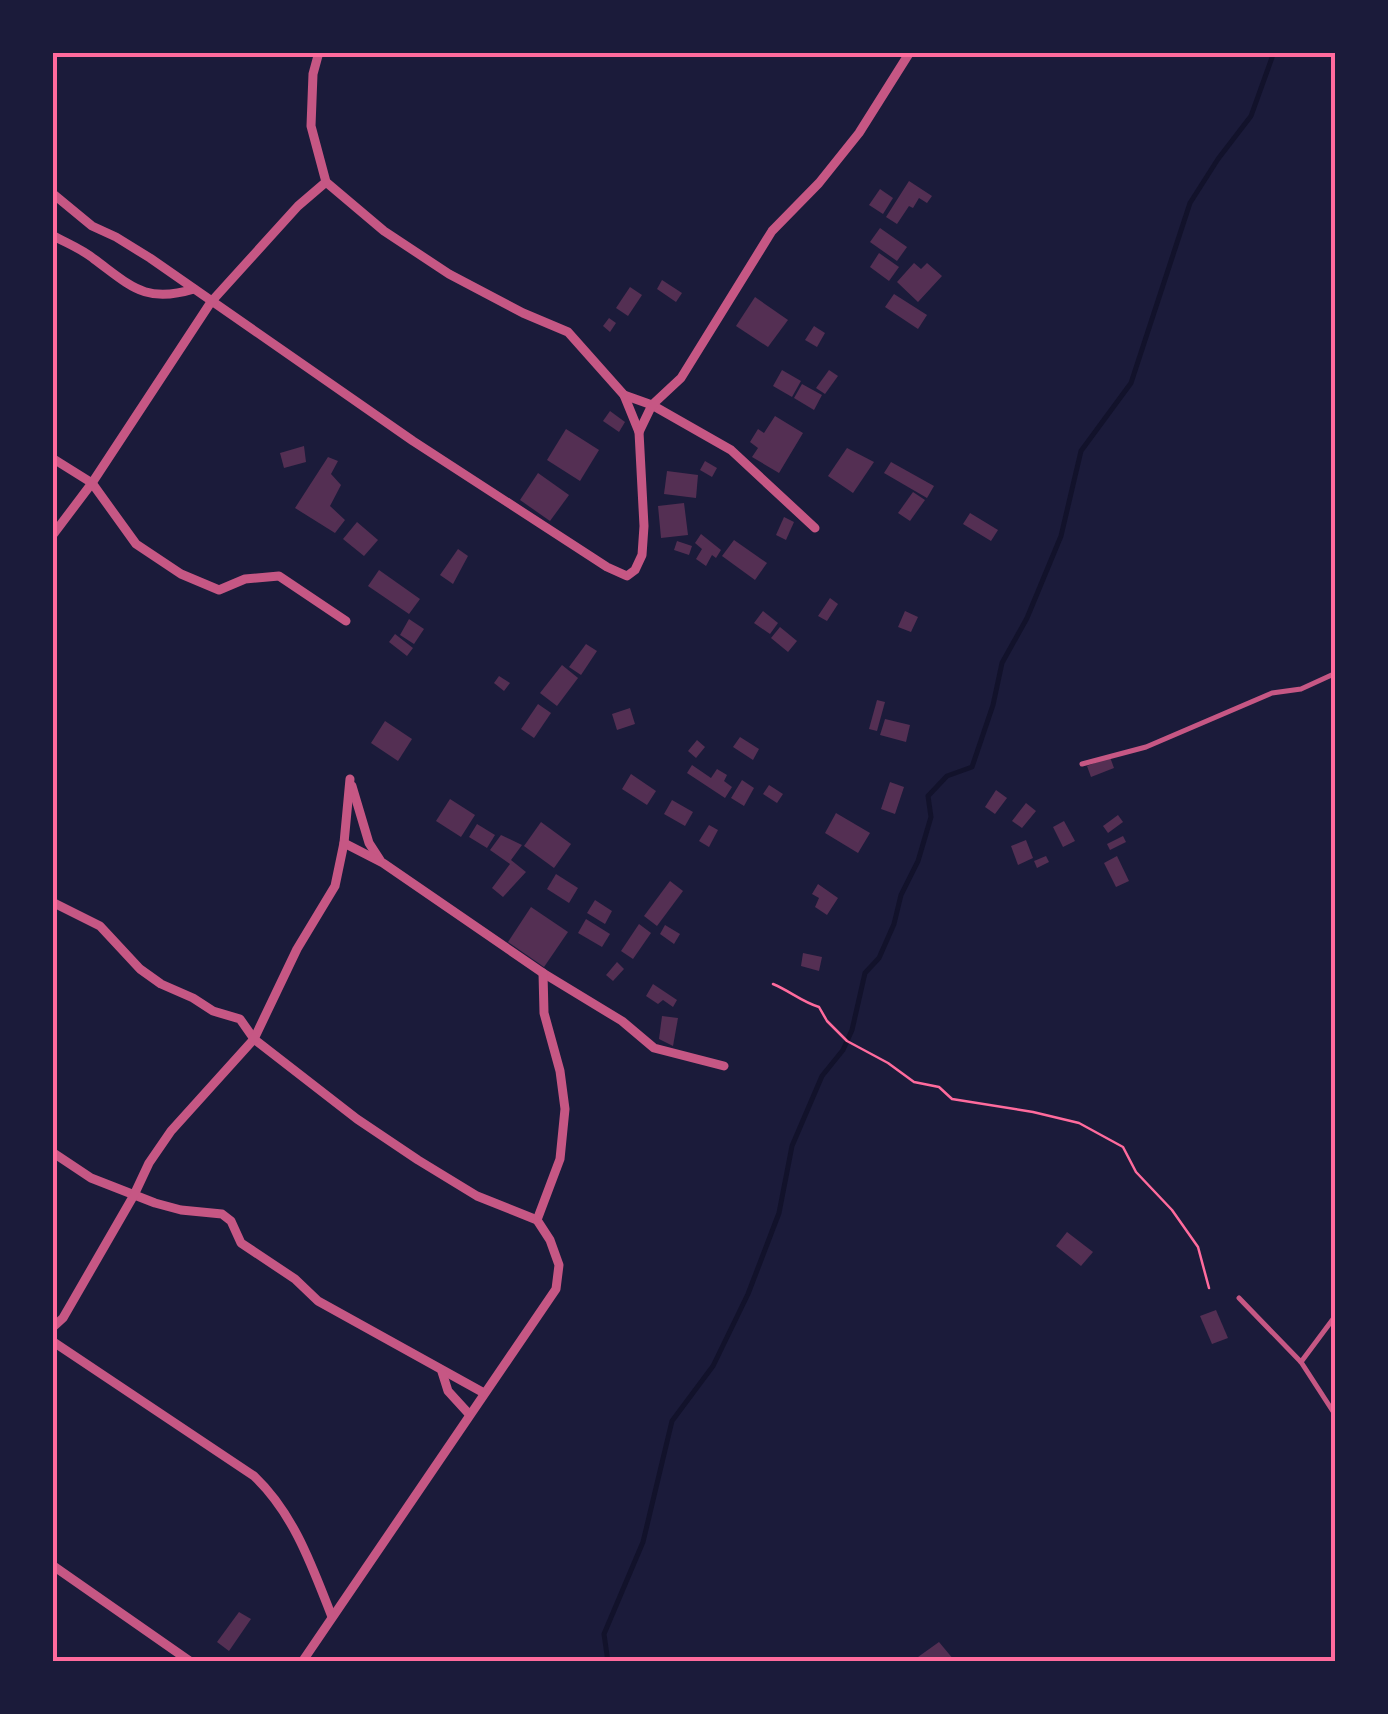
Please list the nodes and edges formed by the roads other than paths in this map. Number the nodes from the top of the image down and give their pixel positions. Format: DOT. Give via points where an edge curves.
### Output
graph roads {
  1 [pos="319,52"];
  2 [pos="910,52"];
  3 [pos="326,182"];
  4 [pos="52,192"];
  5 [pos="52,236"];
  6 [pos="194,290"];
  7 [pos="211,302"];
  8 [pos="624,395"];
  9 [pos="652,406"];
  10 [pos="639,432"];
  11 [pos="52,458"];
  12 [pos="92,483"];
  13 [pos="815,528"];
  14 [pos="52,536"];
  15 [pos="346,621"];
  16 [pos="1336,673"];
  17 [pos="1082,764"];
  18 [pos="344,843"];
  19 [pos="383,863"];
  20 [pos="52,902"];
  21 [pos="543,973"];
  22 [pos="254,1039"];
  23 [pos="724,1066"];
  24 [pos="52,1152"];
  25 [pos="134,1195"];
  26 [pos="537,1220"];
  27 [pos="1239,1298"];
  28 [pos="1336,1315"];
  29 [pos="52,1328"];
  30 [pos="52,1341"];
  31 [pos="1301,1362"];
  32 [pos="442,1372"];
  33 [pos="484,1393"];
  34 [pos="469,1414"];
  35 [pos="1336,1416"];
  36 [pos="52,1565"];
  37 [pos="332,1617"];
  38 [pos="191,1662"];
  39 [pos="302,1662"];
  1 -- 3 [label="street" via="311,126"];
  2 -- 9 [label="street" via="859,132 772,231 680,378"];
  3 -- 7 [label="street"];
  3 -- 8 [label="street" via="448,274 568,332"];
  4 -- 6 [label="street" via="92,226"];
  5 -- 6 [label="street" via="147,294"];
  6 -- 7 [label="street"];
  7 -- 10 [label="street" via="627,576 644,540"];
  7 -- 12 [label="street"];
  8 -- 9 [label="street"];
  8 -- 10 [label="street"];
  9 -- 10 [label="street"];
  9 -- 13 [label="street" via="731,450"];
  11 -- 12 [label="street"];
  12 -- 14 [label="street"];
  12 -- 15 [label="street" via="136,544 193,580 218,590 279,576"];
  16 -- 17 [label="lane" via="1146,747"];
  18 -- 19 [label="street"];
  18 -- 19 [label="street" via="350,779 369,843"];
  18 -- 22 [label="street" via="334,886"];
  19 -- 21 [label="street"];
  20 -- 22 [label="street" via="100,926 161,984 240,1019"];
  21 -- 23 [label="street" via="654,1048"];
  21 -- 26 [label="street" via="544,1013 565,1109 560,1159"];
  22 -- 25 [label="street" via="171,1132"];
  22 -- 26 [label="street" via="418,1160 476,1196"];
  24 -- 25 [label="street"];
  25 -- 29 [label="street"];
  25 -- 32 [label="street" via="222,1214 240,1243 318,1301"];
  26 -- 33 [label="street" via="559,1265 556,1289"];
  27 -- 31 [label="lane"];
  28 -- 31 [label="lane"];
  30 -- 37 [label="street" via="273,1494"];
  31 -- 35 [label="lane"];
  32 -- 33 [label="street"];
  32 -- 34 [label="street" via="448,1391"];
  33 -- 34 [label="street"];
  34 -- 37 [label="street"];
  36 -- 38 [label="street"];
  37 -- 39 [label="street"];
}
